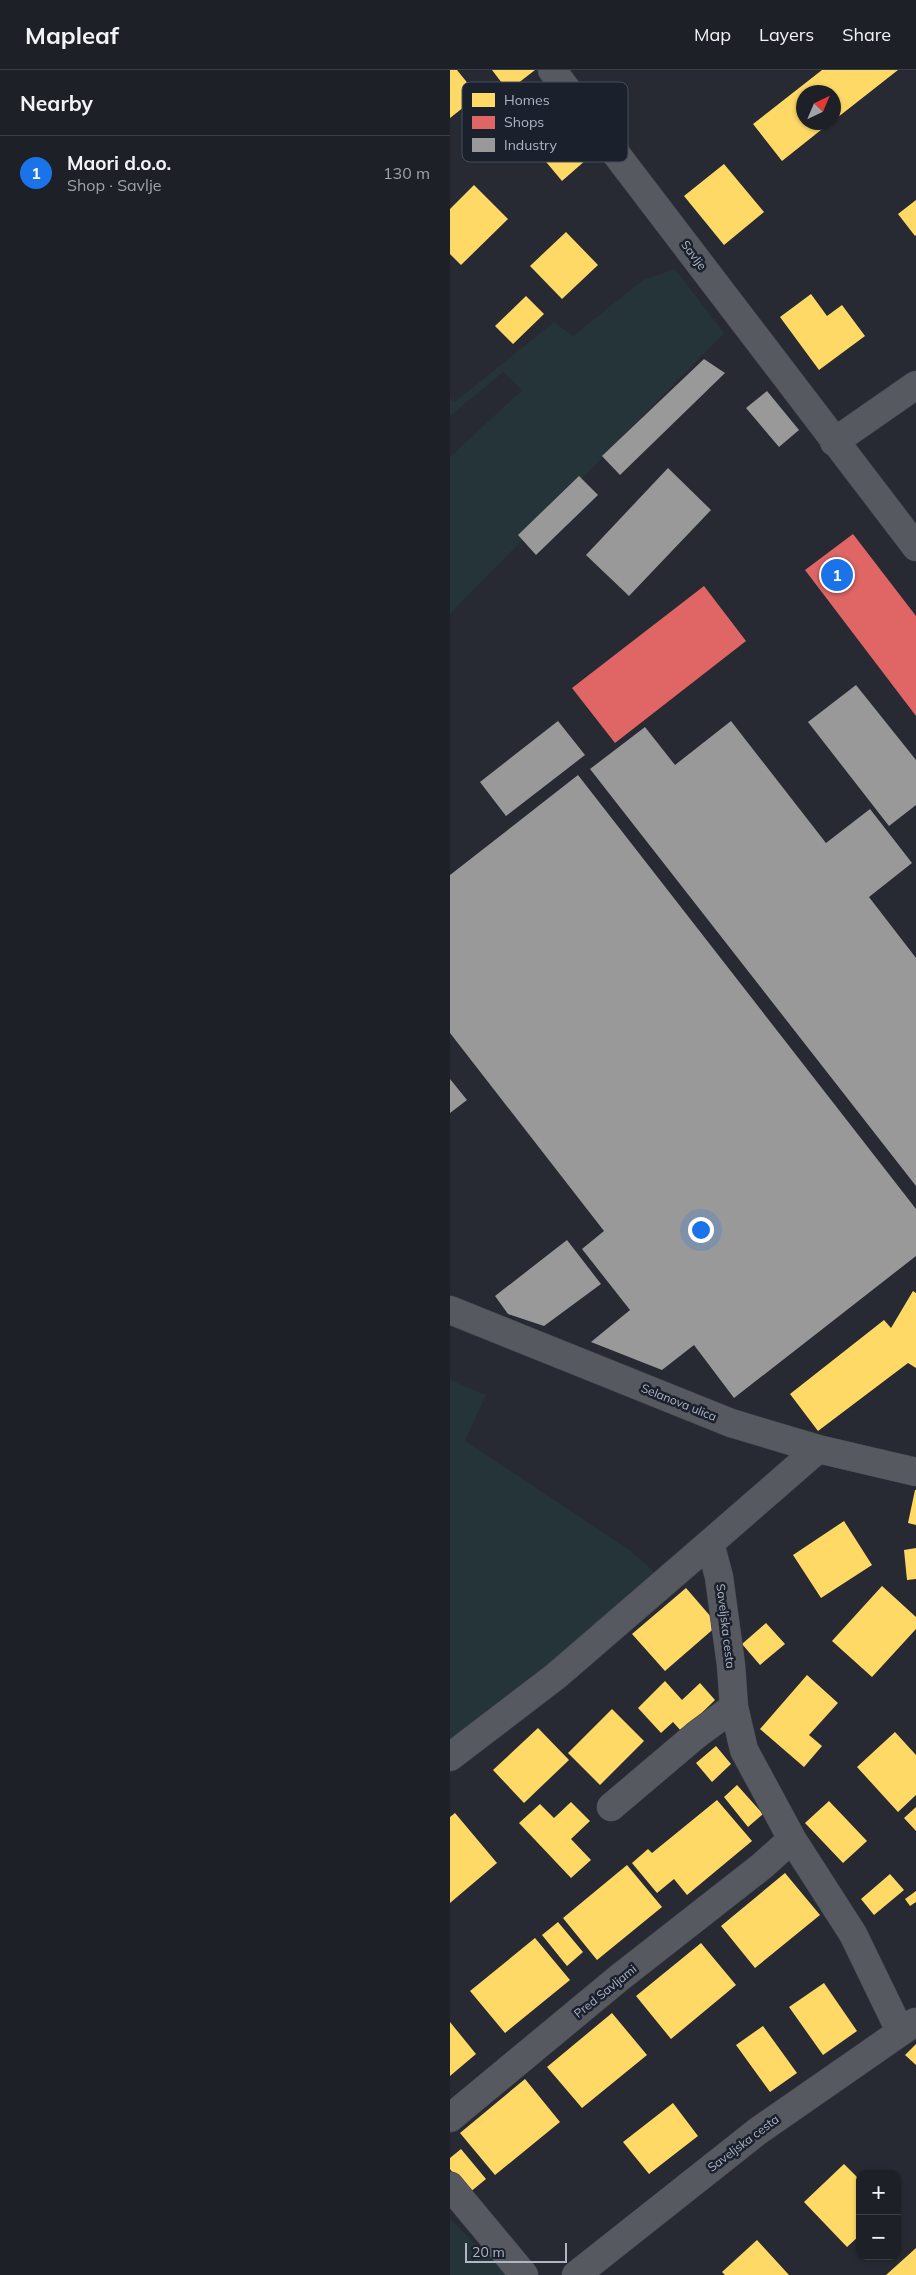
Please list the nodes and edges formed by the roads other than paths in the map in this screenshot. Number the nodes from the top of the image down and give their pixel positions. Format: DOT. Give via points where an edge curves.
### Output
graph roads {
  1 [pos="552,70"];
  2 [pos="561,82"];
  3 [pos="622,162"];
  4 [pos="916,385"];
  5 [pos="834,442"];
  6 [pos="916,547"];
  7 [pos="450,1310"];
  8 [pos="818,1449"];
  9 [pos="916,1472"];
  10 [pos="710,1543"];
  11 [pos="734,1707"];
  12 [pos="450,1757"];
  13 [pos="611,1806"];
  14 [pos="792,1839"];
  15 [pos="908,2026"];
  16 [pos="450,2118"];
  17 [pos="450,2186"];
  18 [pos="524,2275"];
  19 [pos="576,2275"];
  1 -- 2 [label="street, Savlje"];
  3 -- 5 [label="street, Savlje"];
  4 -- 5 [label="street"];
  5 -- 6 [label="street, Savlje"];
  7 -- 8 [label="street, Selanova ulica" via="731,1423"];
  8 -- 9 [label="street, Selanova ulica"];
  8 -- 10 [label="street"];
  10 -- 11 [label="street, Saveljska cesta" via="719,1577"];
  10 -- 12 [label="street" via="556,1676"];
  11 -- 13 [label="street"];
  11 -- 14 [label="street, Saveljska cesta" via="744,1750"];
  14 -- 15 [label="street"];
  14 -- 16 [label="street, Pred Savljami"];
  15 -- 19 [label="street, Saveljska cesta" via="758,2131"];
  17 -- 18 [label="street"];
}
